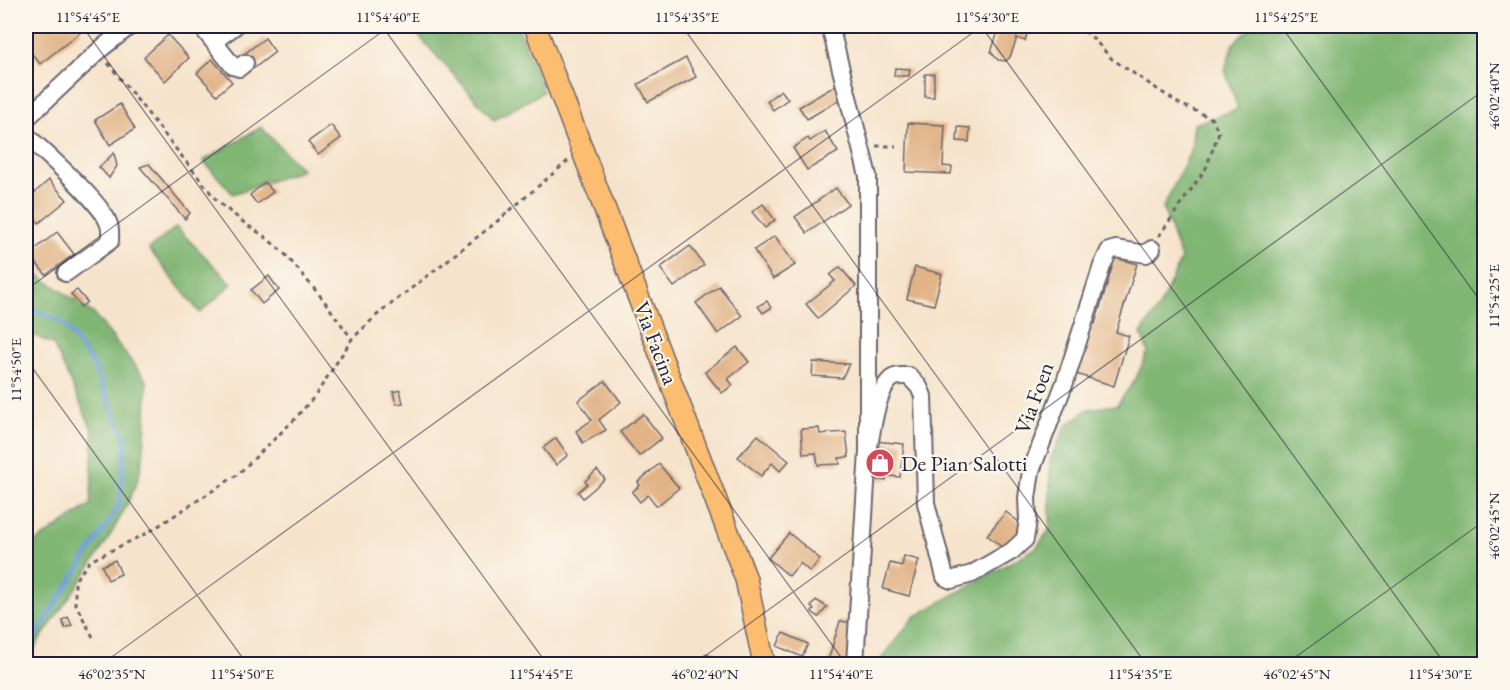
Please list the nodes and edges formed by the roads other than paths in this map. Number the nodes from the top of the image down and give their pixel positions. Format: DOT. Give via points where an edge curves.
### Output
graph roads {
  1 [pos="130,26"];
  2 [pos="201,26"];
  3 [pos="235,26"];
  4 [pos="535,26"];
  5 [pos="830,26"];
  6 [pos="214,41"];
  7 [pos="245,63"];
  8 [pos="26,119"];
  9 [pos="26,135"];
  10 [pos="1152,249"];
  11 [pos="66,273"];
  12 [pos="868,451"];
  13 [pos="764,664"];
  14 [pos="855,664"];
  1 -- 8 [label="street"];
  2 -- 6 [label="street"];
  3 -- 6 [label="street"];
  4 -- 13 [label="main road, Via Facina" via="747,579"];
  5 -- 12 [label="street, Via Foen" via="868,176"];
  6 -- 7 [label="street" via="233,66 238,68"];
  9 -- 11 [label="street" via="91,200 110,225 110,241"];
  10 -- 12 [label="street, Via Foen" via="1146,254 1116,249 1109,251 1105,259 1031,471 1025,539 1012,551 972,574 951,580 945,577 926,503 923,396 909,376 890,380 880,394"];
  12 -- 14 [label="street, Via Foen"];
}
